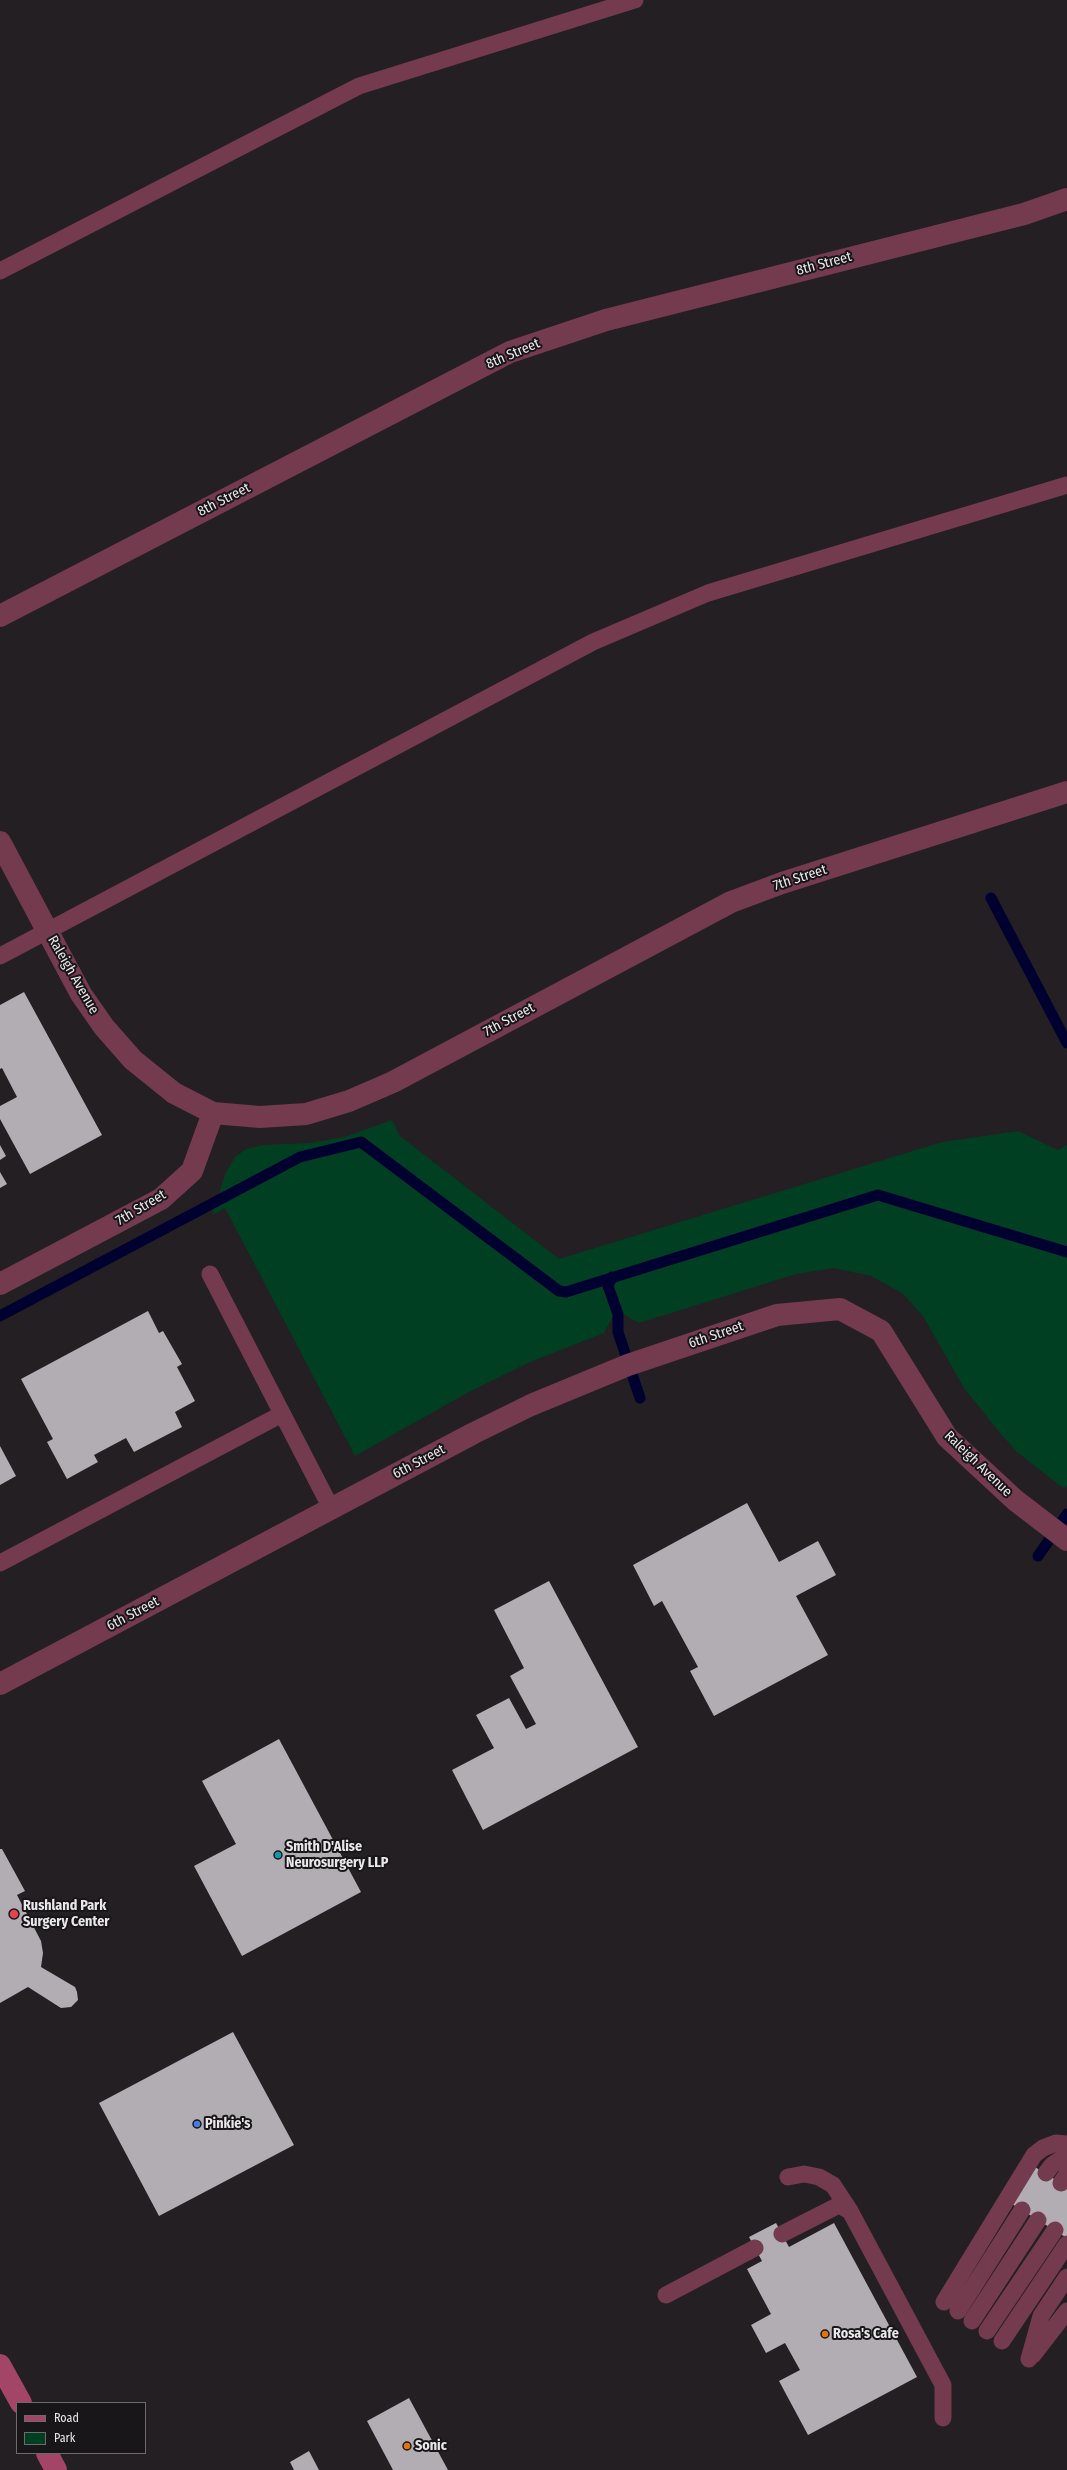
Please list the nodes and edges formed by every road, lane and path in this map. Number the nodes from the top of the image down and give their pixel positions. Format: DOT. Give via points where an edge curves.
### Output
graph roads {
  1 [pos="635,0"];
  2 [pos="1067,198"];
  3 [pos="0,271"];
  4 [pos="1067,485"];
  5 [pos="0,616"];
  6 [pos="1067,792"];
  7 [pos="0,842"];
  8 [pos="47,931"];
  9 [pos="0,956"];
  10 [pos="213,1113"];
  11 [pos="210,1274"];
  12 [pos="0,1284"];
  13 [pos="860,1320"];
  14 [pos="282,1414"];
  15 [pos="331,1508"];
  16 [pos="1067,1540"];
  17 [pos="0,1563"];
  18 [pos="0,1684"];
  19 [pos="1067,2144"];
  20 [pos="1067,2155"];
  21 [pos="1046,2173"];
  22 [pos="788,2177"];
  23 [pos="1022,2210"];
  24 [pos="850,2211"];
  25 [pos="1038,2220"];
  26 [pos="1055,2230"];
  27 [pos="782,2234"];
  28 [pos="1067,2244"];
  29 [pos="755,2248"];
  30 [pos="1067,2277"];
  31 [pos="666,2295"];
  32 [pos="1067,2310"];
  33 [pos="972,2320"];
  34 [pos="987,2331"];
  35 [pos="1002,2341"];
  36 [pos="0,2364"];
  37 [pos="20,2402"];
  38 [pos="943,2418"];
  39 [pos="48,2454"];
  40 [pos="56,2470"];
  1 -- 3 [label="lane" via="359,86"];
  2 -- 5 [label="street, 8th Street" via="1024,214 606,320 510,352"];
  4 -- 8 [label="lane" via="708,594 593,642"];
  6 -- 10 [label="street, 7th Street" via="782,883 731,902 393,1082 349,1101 306,1114 260,1117"];
  7 -- 8 [label="street, Raleigh Avenue"];
  8 -- 9 [label="lane"];
  8 -- 10 [label="street, Raleigh Avenue" via="81,994 104,1027 133,1060 174,1093"];
  10 -- 12 [label="street, 7th Street" via="192,1170 161,1199"];
  11 -- 14 [label="lane"];
  13 -- 15 [label="street, 6th Street" via="840,1309 777,1315 636,1362 531,1405"];
  13 -- 16 [label="street, Raleigh Avenue" via="881,1331 947,1437 1015,1500"];
  14 -- 15 [label="lane"];
  14 -- 17 [label="lane"];
  15 -- 18 [label="street, 6th Street"];
  19 -- 23 [label="lane" via="1056,2143 1034,2155 951,2306"];
  20 -- 21 [label="lane" via="1052,2165"];
  22 -- 24 [label="lane" via="804,2174 819,2177 833,2185"];
  24 -- 27 [label="lane" via="839,2205"];
  24 -- 38 [label="lane" via="943,2385"];
  25 -- 33 [label="lane"];
  26 -- 34 [label="lane"];
  28 -- 35 [label="lane"];
  29 -- 31 [label="lane"];
  30 -- 32 [label="lane" via="1041,2316 1028,2359"];
  36 -- 37 [label="main road"];
  39 -- 40 [label="main road"];
}
